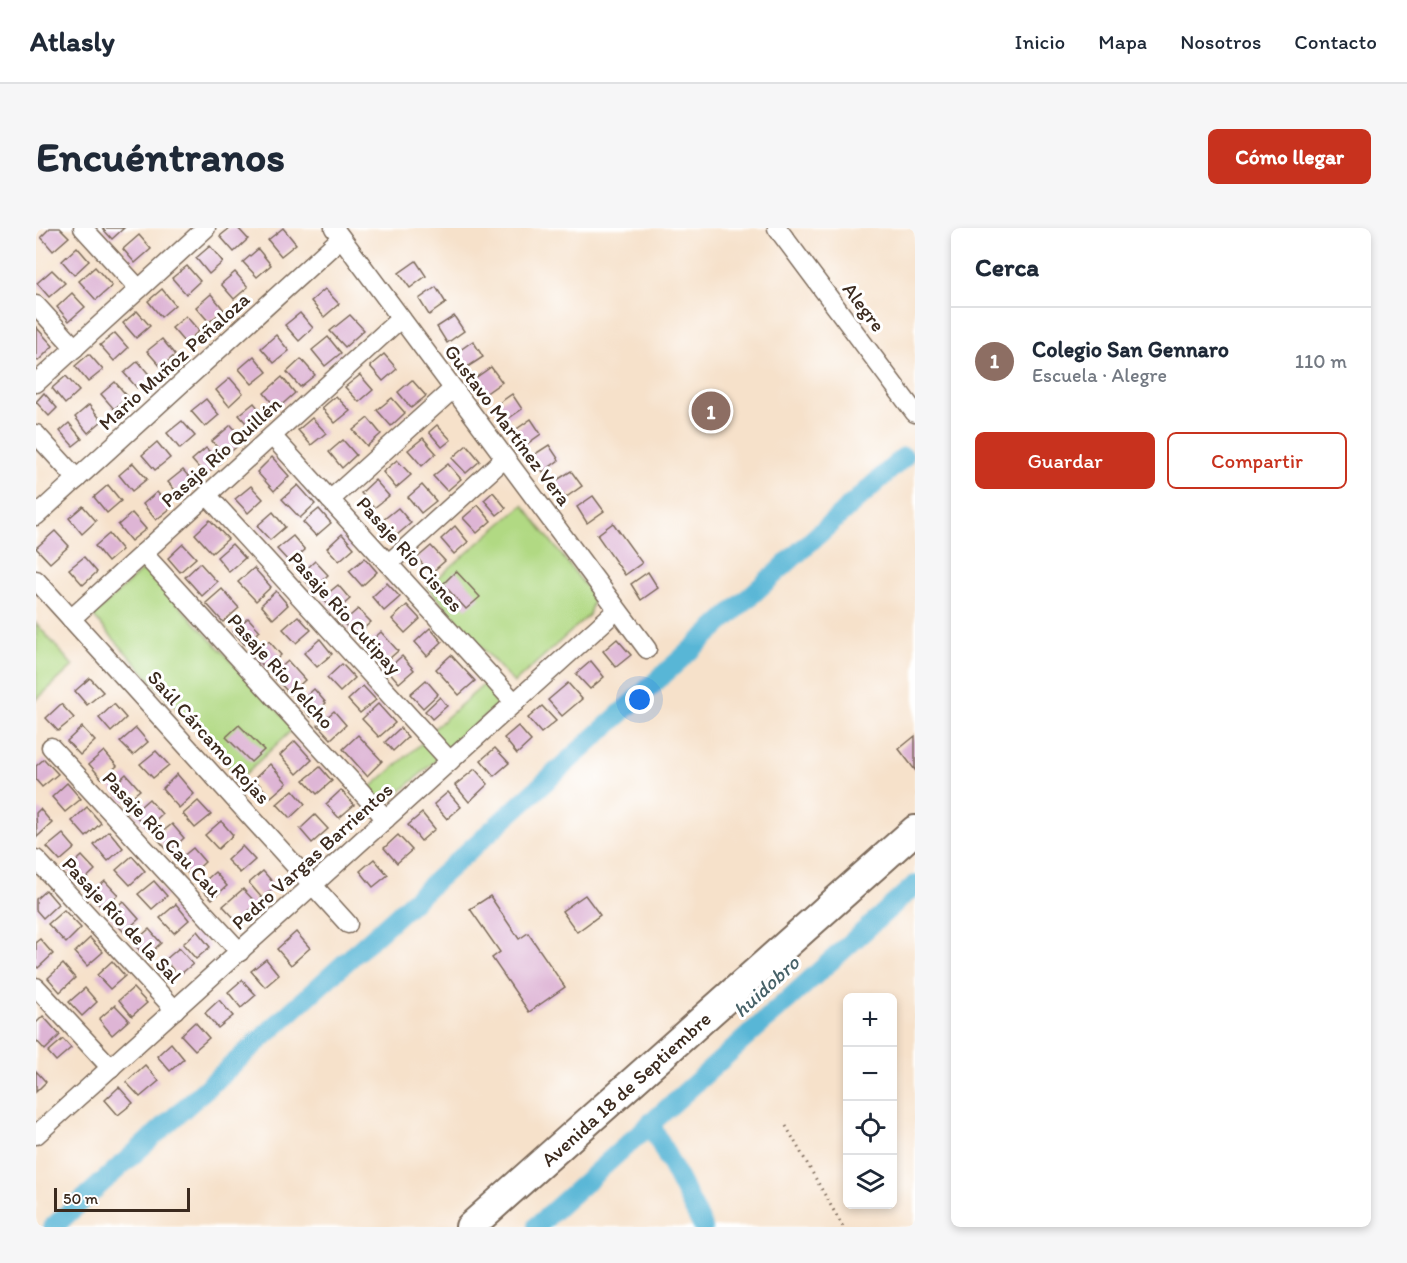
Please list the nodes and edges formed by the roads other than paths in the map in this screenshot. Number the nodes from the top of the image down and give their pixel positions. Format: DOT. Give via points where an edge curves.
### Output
graph roads {
  1 [pos="83,228"];
  2 [pos="777,228"];
  3 [pos="203,229"];
  4 [pos="337,233"];
  5 [pos="139,289"];
  6 [pos="36,305"];
  7 [pos="401,318"];
  8 [pos="75,348"];
  9 [pos="36,383"];
  10 [pos="453,389"];
  11 [pos="915,413"];
  12 [pos="36,434"];
  13 [pos="272,436"];
  14 [pos="505,458"];
  15 [pos="77,479"];
  16 [pos="207,495"];
  17 [pos="330,500"];
  18 [pos="36,516"];
  19 [pos="143,554"];
  20 [pos="388,564"];
  21 [pos="36,580"];
  22 [pos="618,610"];
  23 [pos="71,619"];
  24 [pos="647,649"];
  25 [pos="514,703"];
  26 [pos="51,747"];
  27 [pos="450,761"];
  28 [pos="386,819"];
  29 [pos="915,830"];
  30 [pos="36,859"];
  31 [pos="313,885"];
  32 [pos="348,924"];
  33 [pos="240,952"];
  34 [pos="36,987"];
  35 [pos="175,1010"];
  36 [pos="111,1068"];
  37 [pos="37,1133"];
  38 [pos="470,1227"];
  1 -- 5 [label="street"];
  2 -- 11 [label="street, Alegre"];
  3 -- 5 [label="street"];
  4 -- 7 [label="street, Gustavo Martínez Vera"];
  4 -- 15 [label="street, Mario Muñoz Peñaloza"];
  5 -- 8 [label="street"];
  6 -- 8 [label="street"];
  7 -- 10 [label="street, Gustavo Martínez Vera"];
  7 -- 13 [label="street, Pasaje Río Quillén"];
  8 -- 9 [label="street"];
  10 -- 14 [label="street, Gustavo Martínez Vera"];
  10 -- 17 [label="street"];
  12 -- 15 [label="street"];
  13 -- 16 [label="street, Pasaje Río Quillén"];
  13 -- 17 [label="street, Pasaje Río Cisnes"];
  14 -- 20 [label="street"];
  14 -- 22 [label="street, Gustavo Martínez Vera"];
  15 -- 18 [label="street, Mario Muñoz Peñaloza"];
  16 -- 19 [label="street, Pasaje Río Quillén"];
  16 -- 27 [label="street, Pasaje Río Cutipay"];
  17 -- 20 [label="street, Pasaje Río Cisnes"];
  19 -- 23 [label="street, Pasaje Río Quillén"];
  19 -- 28 [label="street, Pasaje Río Yelcho"];
  20 -- 25 [label="street, Pasaje Río Cisnes"];
  21 -- 23 [label="street, Saúl Cárcamo Rojas"];
  22 -- 24 [label="street, Gustavo Martínez Vera"];
  22 -- 25 [label="street, Pedro Vargas Barrientos"];
  23 -- 31 [label="street, Saúl Cárcamo Rojas"];
  25 -- 27 [label="street, Pedro Vargas Barrientos"];
  26 -- 33 [label="street, Pasaje Río Cau Cau"];
  27 -- 28 [label="street, Pedro Vargas Barrientos"];
  28 -- 31 [label="street, Pedro Vargas Barrientos"];
  29 -- 38 [label="main road, Avenida 18 de Septiembre"];
  30 -- 35 [label="street, Pasaje Río de la Sal"];
  31 -- 32 [label="street, Saúl Cárcamo Rojas"];
  31 -- 33 [label="street, Pedro Vargas Barrientos"];
  33 -- 35 [label="street, Pedro Vargas Barrientos"];
  34 -- 36 [label="street"];
  35 -- 36 [label="street, Pedro Vargas Barrientos"];
  36 -- 37 [label="street, Pedro Vargas Barrientos"];
}
